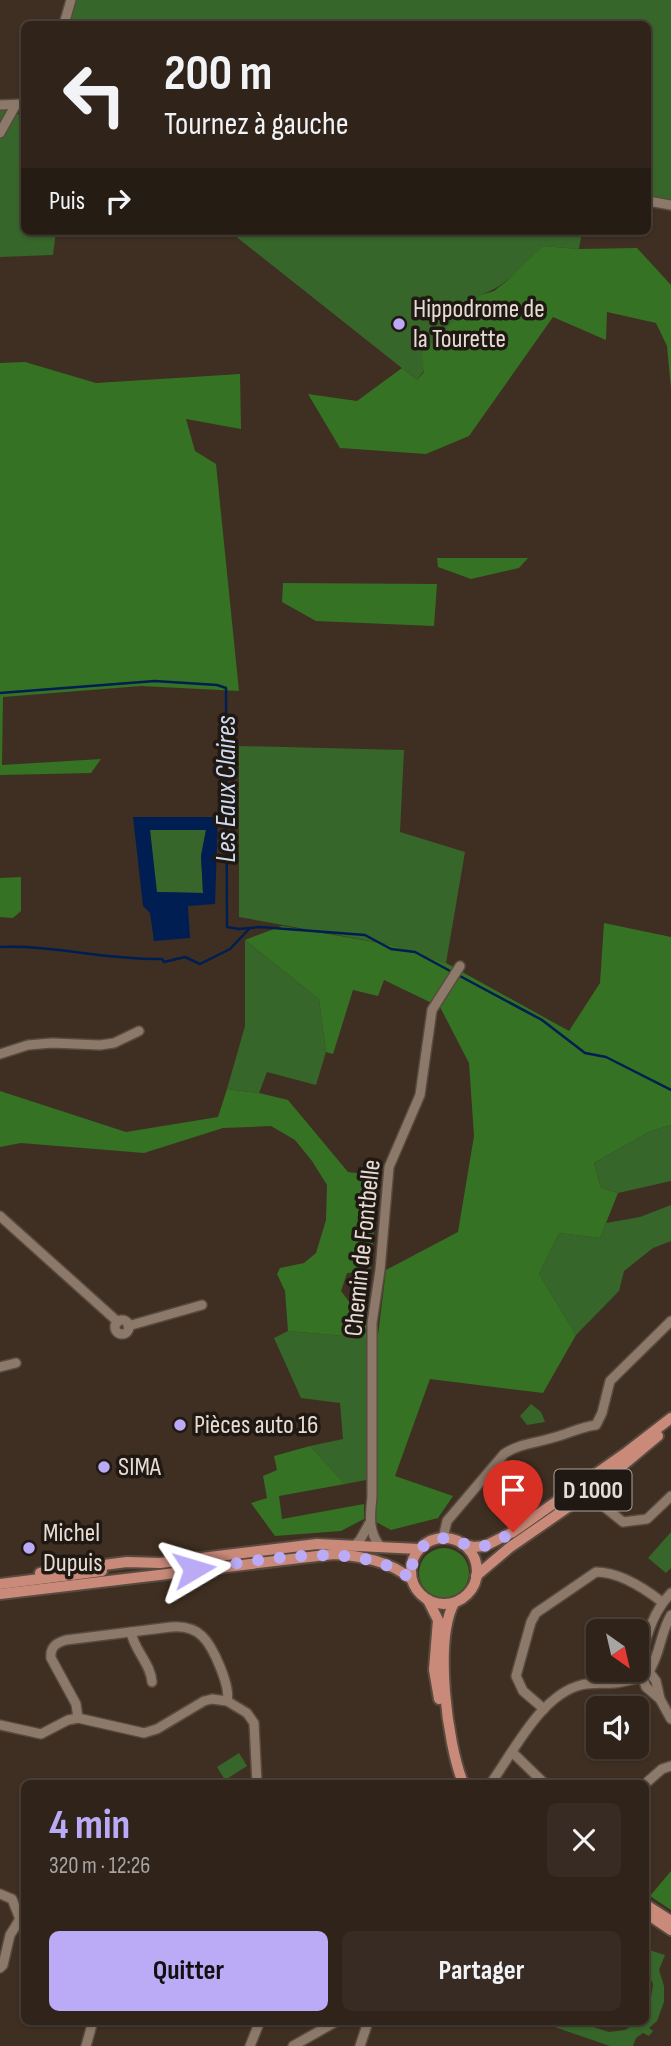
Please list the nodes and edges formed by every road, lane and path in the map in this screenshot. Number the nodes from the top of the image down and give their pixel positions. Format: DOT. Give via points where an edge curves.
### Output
graph roads {
  1 [pos="71,0"];
  2 [pos="65,21"];
  3 [pos="0,105"];
  4 [pos="20,105"];
  5 [pos="0,133"];
  6 [pos="651,202"];
  7 [pos="671,205"];
  8 [pos="456,971"];
  9 [pos="139,1031"];
  10 [pos="0,1054"];
  11 [pos="0,1216"];
  12 [pos="202,1305"];
  13 [pos="671,1321"];
  14 [pos="16,1363"];
  15 [pos="0,1367"];
  16 [pos="671,1418"];
  17 [pos="671,1425"];
  18 [pos="671,1496"];
  19 [pos="602,1505"];
  20 [pos="370,1522"];
  21 [pos="443,1538"];
  22 [pos="356,1544"];
  23 [pos="462,1544"];
  24 [pos="380,1546"];
  25 [pos="419,1549"];
  26 [pos="87,1563"];
  27 [pos="160,1563"];
  28 [pos="60,1566"];
  29 [pos="477,1576"];
  30 [pos="0,1579"];
  31 [pos="411,1579"];
  32 [pos="0,1584"];
  33 [pos="671,1593"];
  34 [pos="0,1594"];
  35 [pos="428,1600"];
  36 [pos="662,1602"];
  37 [pos="454,1603"];
  38 [pos="671,1615"];
  39 [pos="649,1630"];
  40 [pos="131,1632"];
  41 [pos="649,1667"];
  42 [pos="152,1682"];
  43 [pos="595,1682"];
  44 [pos="645,1682"];
  45 [pos="227,1701"];
  46 [pos="544,1709"];
  47 [pos="78,1718"];
  48 [pos="671,1719"];
  49 [pos="0,1725"];
  50 [pos="451,1731"];
  51 [pos="512,1752"];
  52 [pos="671,1766"];
  53 [pos="257,1780"];
  54 [pos="462,1780"];
  55 [pos="493,1780"];
  56 [pos="541,1780"];
  57 [pos="649,1780"];
  58 [pos="0,1895"];
  59 [pos="649,1907"];
  60 [pos="649,1915"];
  61 [pos="21,1917"];
  62 [pos="21,1920"];
  63 [pos="671,1920"];
  64 [pos="671,1930"];
  65 [pos="4,1949"];
  66 [pos="0,1968"];
  67 [pos="92,2025"];
  68 [pos="258,2025"];
  69 [pos="330,2025"];
  70 [pos="367,2025"];
  71 [pos="86,2046"];
  72 [pos="250,2046"];
  73 [pos="293,2046"];
  74 [pos="360,2046"];
  1 -- 2 [label="street"];
  3 -- 4 [label="street"];
  4 -- 5 [label="street"];
  6 -- 7 [label="street"];
  8 -- 20 [label="street, Chemin de Fontbelle" via="432,1010 420,1095 389,1167 372,1323"];
  9 -- 10 [label="street" via="114,1043 52,1042"];
  11 -- 12 [label="street" via="118,1322 128,1326"];
  13 -- 21 [label="street" via="610,1381 596,1425 504,1454 447,1521"];
  14 -- 15 [label="street"];
  16 -- 23 [label="main road, D 1000" via="513,1532 485,1546"];
  17 -- 29 [label="main road, D 1000"];
  18 -- 19 [label="street" via="647,1519 623,1522"];
  20 -- 22 [label="street"];
  20 -- 24 [label="street, Chemin de Fontbelle"];
  21 -- 23 [label="main road"];
  21 -- 25 [label="main road"];
  22 -- 24 [label="main road"];
  22 -- 27 [label="main road" via="297,1545"];
  23 -- 29 [label="main road" via="474,1558"];
  24 -- 25 [label="main road"];
  25 -- 31 [label="main road"];
  26 -- 27 [label="main road"];
  26 -- 28 [label="street"];
  27 -- 32 [label="main road"];
  28 -- 30 [label="main road"];
  29 -- 37 [label="main road" via="469,1592"];
  31 -- 34 [label="main road" via="386,1565 334,1554"];
  31 -- 35 [label="main road"];
  33 -- 36 [label="street"];
  35 -- 37 [label="main road"];
  35 -- 50 [label="main road" via="438,1620 435,1680"];
  36 -- 39 [label="street"];
  36 -- 46 [label="street" via="622,1578 596,1572 536,1613 516,1676 523,1691"];
  37 -- 50 [label="main road" via="442,1672"];
  38 -- 41 [label="street"];
  40 -- 42 [label="street"];
  40 -- 45 [label="street" via="179,1626 200,1634 223,1678"];
  40 -- 47 [label="street" via="66,1640 52,1648 51,1658 76,1704"];
  43 -- 46 [label="street" via="570,1689"];
  44 -- 48 [label="street"];
  45 -- 47 [label="street" via="204,1701 144,1733"];
  45 -- 53 [label="street" via="251,1718 256,1731"];
  46 -- 51 [label="street"];
  47 -- 49 [label="street" via="41,1734"];
  50 -- 54 [label="main road"];
  51 -- 55 [label="street"];
  51 -- 56 [label="street"];
  52 -- 57 [label="street"];
  58 -- 61 [label="street" via="12,1899"];
  59 -- 63 [label="main road"];
  60 -- 64 [label="main road"];
  62 -- 65 [label="street"];
  65 -- 66 [label="street"];
  67 -- 71 [label="street"];
  68 -- 72 [label="street"];
  69 -- 73 [label="street"];
  70 -- 74 [label="street"];
}
